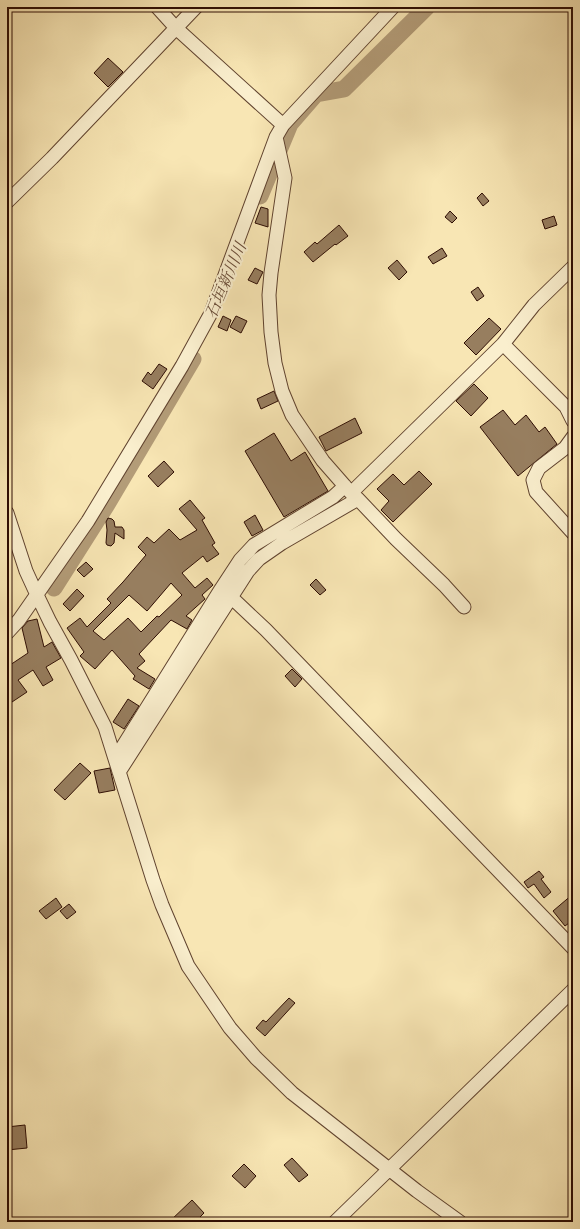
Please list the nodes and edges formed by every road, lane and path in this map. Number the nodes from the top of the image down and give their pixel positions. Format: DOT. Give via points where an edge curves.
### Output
graph roads {
  1 [pos="157,7"];
  2 [pos="196,7"];
  3 [pos="393,7"];
  4 [pos="176,28"];
  5 [pos="283,125"];
  6 [pos="276,137"];
  7 [pos="7,202"];
  8 [pos="573,267"];
  9 [pos="503,344"];
  10 [pos="573,421"];
  11 [pos="573,436"];
  12 [pos="351,493"];
  13 [pos="7,513"];
  14 [pos="573,533"];
  15 [pos="221,589"];
  16 [pos="37,594"];
  17 [pos="231,597"];
  18 [pos="464,607"];
  19 [pos="7,633"];
  20 [pos="115,759"];
  21 [pos="119,772"];
  22 [pos="573,948"];
  23 [pos="573,990"];
  24 [pos="390,1169"];
  25 [pos="334,1222"];
  26 [pos="460,1222"];
  1 -- 4 [label="street"];
  2 -- 4 [label="street"];
  3 -- 5 [label="street"];
  4 -- 5 [label="street"];
  4 -- 7 [label="street"];
  5 -- 6 [label="street"];
  6 -- 12 [label="street" via="285,178 269,295 275,363 282,391 292,415 323,461"];
  6 -- 16 [label="street" via="211,313 182,366 88,521"];
  8 -- 9 [label="street" via="534,305"];
  9 -- 10 [label="street" via="566,407"];
  9 -- 12 [label="street"];
  11 -- 14 [label="street" via="565,448 539,468 533,480 536,492"];
  12 -- 15 [label="street" via="333,497 254,545 240,560"];
  12 -- 17 [label="street" via="259,559"];
  12 -- 18 [label="street"];
  13 -- 16 [label="street" via="26,572"];
  15 -- 17 [label="street"];
  15 -- 20 [label="street"];
  16 -- 19 [label="street"];
  16 -- 20 [label="street" via="105,727"];
  17 -- 21 [label="street"];
  17 -- 22 [label="street" via="266,630"];
  20 -- 21 [label="street"];
  21 -- 24 [label="street" via="162,905 188,966 212,1002 256,1058 292,1093"];
  23 -- 24 [label="street"];
  24 -- 25 [label="street"];
  24 -- 26 [label="street"];
}
